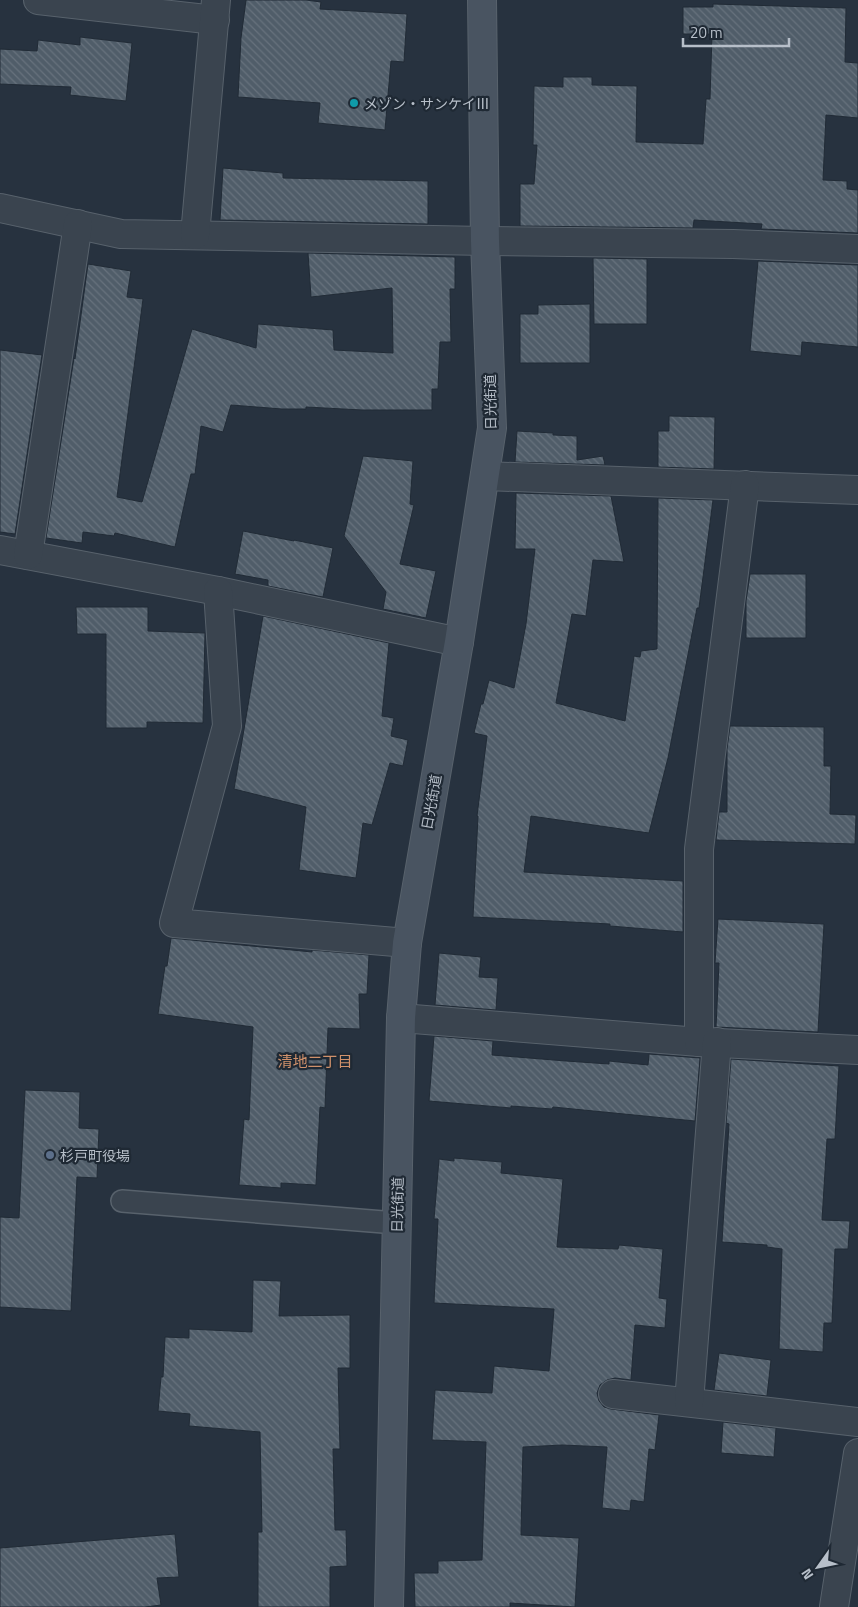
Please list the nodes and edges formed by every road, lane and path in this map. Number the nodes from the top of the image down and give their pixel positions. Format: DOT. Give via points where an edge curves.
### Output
graph roads {
  1 [pos="38,0"];
  2 [pos="482,0"];
  3 [pos="216,10"];
  4 [pos="0,208"];
  5 [pos="78,224"];
  6 [pos="195,235"];
  7 [pos="485,241"];
  8 [pos="858,249"];
  9 [pos="485,476"];
  10 [pos="744,485"];
  11 [pos="858,490"];
  12 [pos="0,550"];
  13 [pos="28,555"];
  14 [pos="218,591"];
  15 [pos="459,642"];
  16 [pos="407,943"];
  17 [pos="402,1018"];
  18 [pos="708,1042"];
  19 [pos="858,1050"];
  20 [pos="122,1200"];
  21 [pos="396,1223"];
  22 [pos="613,1394"];
  23 [pos="689,1402"];
  24 [pos="858,1422"];
  25 [pos="858,1453"];
  26 [pos="389,1607"];
  27 [pos="834,1607"];
  1 -- 3 [label="street"];
  2 -- 7 [label="main road, 日光街道"];
  3 -- 6 [label="street"];
  4 -- 5 [label="street"];
  5 -- 6 [label="street" via="121,234"];
  5 -- 13 [label="street"];
  6 -- 7 [label="street"];
  7 -- 8 [label="street"];
  7 -- 9 [label="main road, 日光街道" via="492,428"];
  9 -- 10 [label="street"];
  9 -- 15 [label="main road, 日光街道"];
  10 -- 11 [label="street"];
  10 -- 18 [label="street" via="698,849"];
  12 -- 13 [label="street"];
  13 -- 14 [label="street"];
  14 -- 15 [label="street"];
  14 -- 16 [label="street" via="227,726 174,923"];
  15 -- 16 [label="main road, 日光街道"];
  16 -- 17 [label="main road, 日光街道"];
  17 -- 18 [label="street"];
  17 -- 21 [label="main road, 日光街道"];
  18 -- 19 [label="street"];
  18 -- 23 [label="street"];
  20 -- 21 [label="lane"];
  21 -- 26 [label="main road, 日光街道"];
  22 -- 23 [label="street"];
  23 -- 24 [label="street"];
  25 -- 27 [label="street"];
}
